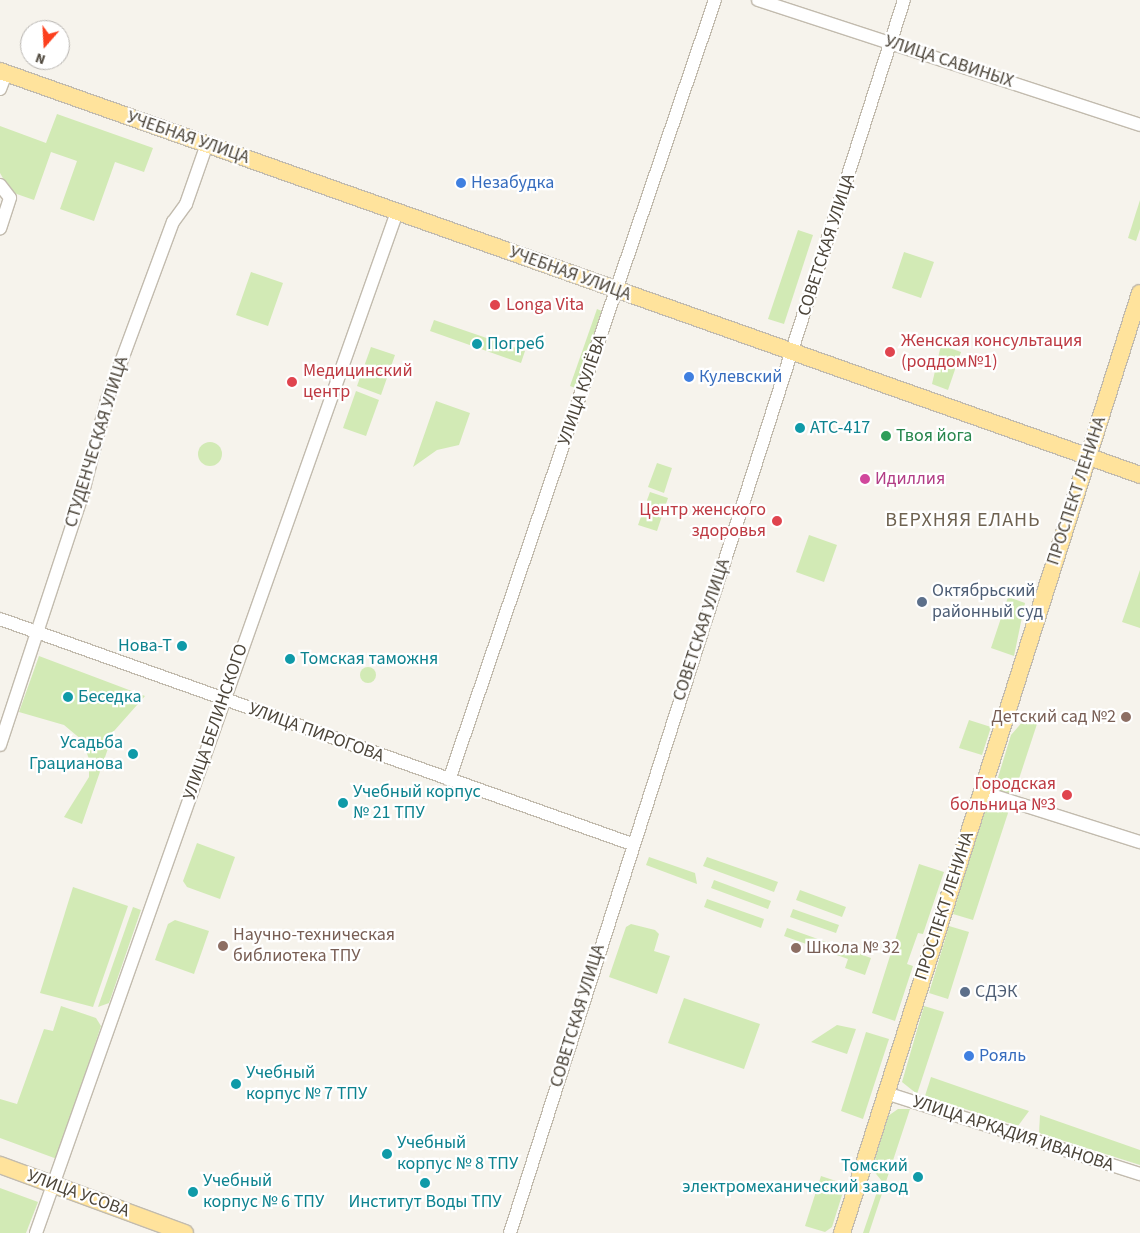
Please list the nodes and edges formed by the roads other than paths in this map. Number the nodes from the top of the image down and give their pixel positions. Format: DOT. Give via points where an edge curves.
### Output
graph roads {
  1 [pos="715,0"];
  2 [pos="758,0"];
  3 [pos="904,0"];
  4 [pos="892,44"];
  5 [pos="3,72"];
  6 [pos="0,90"];
  7 [pos="1140,125"];
  8 [pos="207,144"];
  9 [pos="0,185"];
  10 [pos="397,212"];
  11 [pos="0,228"];
  12 [pos="616,291"];
  13 [pos="1140,293"];
  14 [pos="791,354"];
  15 [pos="1087,457"];
  16 [pos="1140,475"];
  17 [pos="0,619"];
  18 [pos="38,633"];
  19 [pos="224,700"];
  20 [pos="0,745"];
  21 [pos="449,780"];
  22 [pos="982,792"];
  23 [pos="1140,842"];
  24 [pos="632,844"];
  25 [pos="886,1093"];
  26 [pos="0,1165"];
  27 [pos="1140,1174"];
  28 [pos="54,1186"];
  29 [pos="36,1233"];
  30 [pos="185,1233"];
  31 [pos="510,1233"];
  32 [pos="842,1233"];
  1 -- 12 [label="street, УЛИЦА КУЛЁВА"];
  2 -- 4 [label="street, УЛИЦА САВИНЫХ"];
  3 -- 4 [label="street, СОВЕТСКАЯ УЛИЦА"];
  4 -- 7 [label="street, УЛИЦА САВИНЫХ"];
  4 -- 14 [label="street, СОВЕТСКАЯ УЛИЦА"];
  5 -- 6 [label="street"];
  5 -- 8 [label="main road, УЧЕБНАЯ УЛИЦА"];
  8 -- 10 [label="main road, УЧЕБНАЯ УЛИЦА"];
  8 -- 18 [label="street, СТУДЕНЧЕСКАЯ УЛИЦА" via="125,349"];
  9 -- 11 [label="street" via="10,198"];
  10 -- 12 [label="main road, УЧЕБНАЯ УЛИЦА"];
  10 -- 19 [label="street, УЛИЦА БЕЛИНСКОГО"];
  12 -- 14 [label="main road, УЧЕБНАЯ УЛИЦА"];
  12 -- 21 [label="street, УЛИЦА КУЛЁВА"];
  13 -- 15 [label="main road, ПРОСПЕКТ ЛЕНИНА"];
  14 -- 15 [label="main road, УЧЕБНАЯ УЛИЦА"];
  14 -- 24 [label="street, СОВЕТСКАЯ УЛИЦА"];
  15 -- 16 [label="main road, УЧЕБНАЯ УЛИЦА"];
  15 -- 22 [label="main road, ПРОСПЕКТ ЛЕНИНА"];
  17 -- 18 [label="street, УЛИЦА ПИРОГОВА"];
  18 -- 19 [label="street, УЛИЦА ПИРОГОВА"];
  18 -- 20 [label="street, СТУДЕНЧЕСКАЯ УЛИЦА"];
  19 -- 21 [label="street, УЛИЦА ПИРОГОВА"];
  19 -- 28 [label="street, УЛИЦА БЕЛИНСКОГО"];
  21 -- 24 [label="street, УЛИЦА ПИРОГОВА"];
  22 -- 23 [label="street"];
  22 -- 25 [label="main road, ПРОСПЕКТ ЛЕНИНА"];
  24 -- 31 [label="street, СОВЕТСКАЯ УЛИЦА"];
  25 -- 27 [label="street, УЛИЦА АРКАДИЯ ИВАНОВА"];
  25 -- 32 [label="main road, ПРОСПЕКТ ЛЕНИНА"];
  26 -- 28 [label="main road, УЛИЦА УСОВА"];
  28 -- 29 [label="street, УЛИЦА БЕЛИНСКОГО"];
  28 -- 30 [label="main road, УЛИЦА УСОВА"];
}
